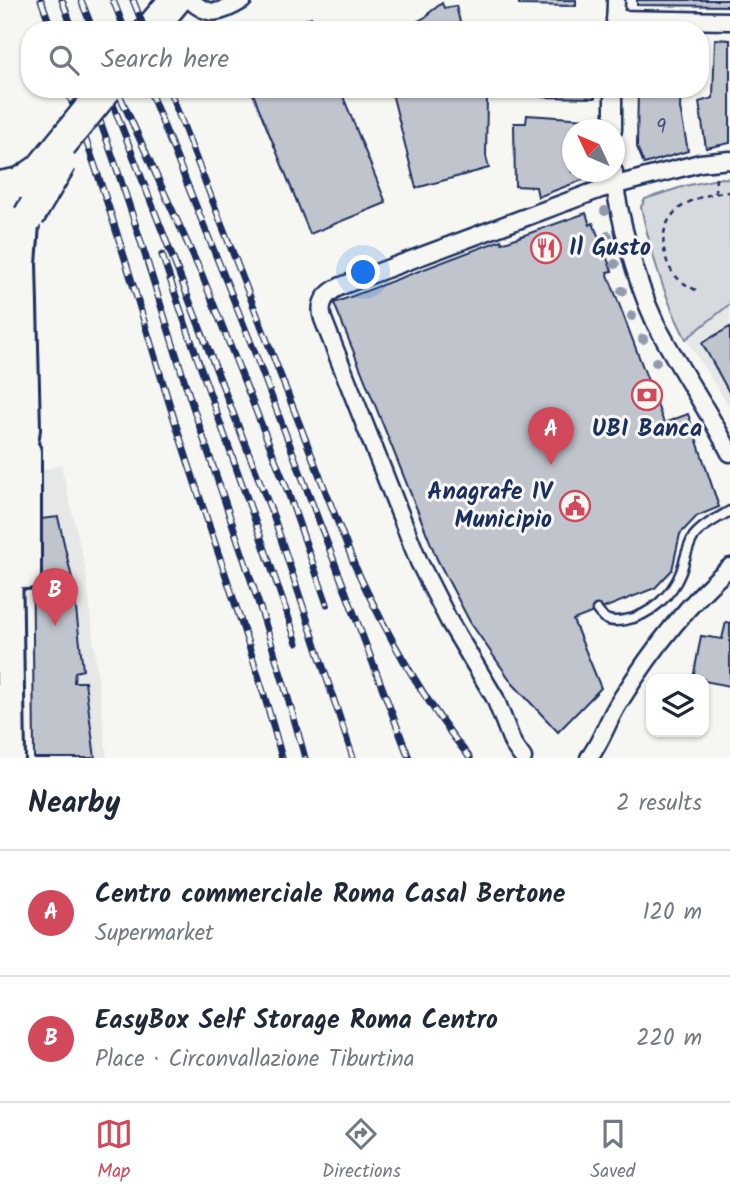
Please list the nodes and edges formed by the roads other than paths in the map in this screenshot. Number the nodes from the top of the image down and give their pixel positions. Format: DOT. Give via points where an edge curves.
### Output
graph roads {
  1 [pos="175,0"];
  2 [pos="190,0"];
  3 [pos="243,0"];
  4 [pos="616,0"];
  5 [pos="158,21"];
  6 [pos="615,21"];
  7 [pos="730,21"];
  8 [pos="709,22"];
  9 [pos="613,98"];
  10 [pos="98,100"];
  11 [pos="613,119"];
  12 [pos="730,160"];
  13 [pos="625,176"];
  14 [pos="604,182"];
  15 [pos="615,182"];
  16 [pos="13,205"];
  17 [pos="26,429"];
  18 [pos="725,436"];
  19 [pos="730,453"];
  20 [pos="730,511"];
  21 [pos="9,553"];
  22 [pos="730,567"];
  23 [pos="597,610"];
  24 [pos="11,758"];
  25 [pos="26,758"];
  26 [pos="523,758"];
  27 [pos="589,758"];
  1 -- 5 [label="highway"];
  2 -- 3 [label="street" via="214,12"];
  4 -- 6 [label="street"];
  7 -- 8 [label="street"];
  9 -- 11 [label="street"];
  10 -- 16 [label="highway, bridge"];
  12 -- 13 [label="street"];
  14 -- 26 [label="street" via="335,288 321,307 406,535"];
  15 -- 18 [label="street" via="643,294 668,347"];
  16 -- 17 [label="highway" via="22,264"];
  16 -- 21 [label="highway"];
  17 -- 21 [label="highway"];
  17 -- 25 [label="highway"];
  18 -- 19 [label="street"];
  20 -- 23 [label="lane" via="693,538 671,590 647,612 612,622"];
  21 -- 24 [label="highway"];
  22 -- 27 [label="street" via="660,645 620,701"];
}
